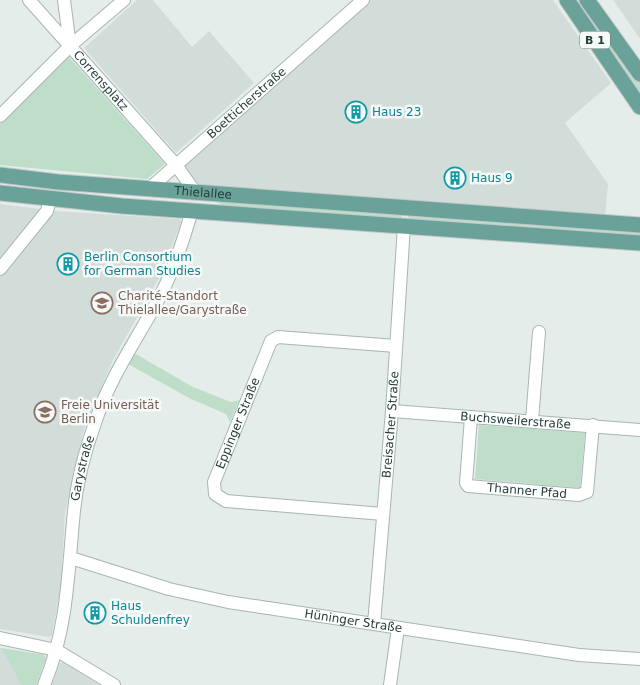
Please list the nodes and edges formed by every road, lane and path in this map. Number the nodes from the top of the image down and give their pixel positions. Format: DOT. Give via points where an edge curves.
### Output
graph roads {
  1 [pos="29,0"];
  2 [pos="64,0"];
  3 [pos="124,0"];
  4 [pos="363,0"];
  5 [pos="567,0"];
  6 [pos="587,0"];
  7 [pos="70,46"];
  8 [pos="640,74"];
  9 [pos="640,106"];
  10 [pos="0,116"];
  11 [pos="176,165"];
  12 [pos="0,175"];
  13 [pos="148,189"];
  14 [pos="195,192"];
  15 [pos="0,194"];
  16 [pos="50,200"];
  17 [pos="130,206"];
  18 [pos="406,206"];
  19 [pos="192,210"];
  20 [pos="640,224"];
  21 [pos="404,226"];
  22 [pos="640,243"];
  23 [pos="0,269"];
  24 [pos="538,332"];
  25 [pos="396,346"];
  26 [pos="392,411"];
  27 [pos="471,417"];
  28 [pos="532,420"];
  29 [pos="593,425"];
  30 [pos="640,430"];
  31 [pos="383,514"];
  32 [pos="71,558"];
  33 [pos="374,624"];
  34 [pos="398,628"];
  35 [pos="0,638"];
  36 [pos="56,650"];
  37 [pos="640,659"];
  38 [pos="44,685"];
  39 [pos="114,685"];
  40 [pos="390,685"];
  1 -- 7 [label="street"];
  2 -- 7 [label="street"];
  3 -- 7 [label="street"];
  4 -- 11 [label="street, Boetticherstraße"];
  5 -- 9 [label="main road, B 1"];
  6 -- 8 [label="main road, B 1"];
  7 -- 10 [label="street, Corrensplatz"];
  7 -- 11 [label="street, Corrensplatz"];
  11 -- 13 [label="street, Boetticherstraße"];
  11 -- 14 [label="street, Corrensplatz"];
  12 -- 13 [label="main road, Thielallee"];
  13 -- 14 [label="main road, Thielallee"];
  13 -- 17 [label="main road, Boetticherstraße"];
  14 -- 18 [label="main road, Thielallee"];
  14 -- 19 [label="main road"];
  15 -- 16 [label="main road, Thielallee"];
  16 -- 17 [label="main road, Thielallee"];
  16 -- 23 [label="street" via="47,211"];
  17 -- 19 [label="main road, Thielallee"];
  18 -- 20 [label="main road, Thielallee"];
  18 -- 21 [label="main road"];
  19 -- 21 [label="main road, Thielallee"];
  19 -- 32 [label="street, Garystraße" via="157,302 124,355 100,406 79,482"];
  21 -- 22 [label="main road, Thielallee"];
  21 -- 25 [label="street, Breisacher Straße"];
  24 -- 28 [label="street"];
  25 -- 26 [label="street, Breisacher Straße"];
  25 -- 31 [label="street, Eppinger Straße" via="278,337 271,342 214,482 215,494 226,501"];
  26 -- 27 [label="street, Buchsweilerstraße"];
  26 -- 31 [label="street, Breisacher Straße"];
  27 -- 28 [label="street, Buchsweilerstraße"];
  27 -- 29 [label="street, Thanner Pfad" via="468,486 586,494"];
  28 -- 29 [label="street, Buchsweilerstraße"];
  29 -- 30 [label="street, Buchsweilerstraße"];
  31 -- 33 [label="street, Breisacher Straße"];
  32 -- 33 [label="street, Hüninger Straße" via="169,589 228,602"];
  32 -- 36 [label="street, Garystraße"];
  33 -- 34 [label="street, Hüninger Straße"];
  34 -- 37 [label="street, Hüninger Straße" via="579,655"];
  34 -- 40 [label="street"];
  35 -- 36 [label="street"];
  36 -- 38 [label="street, Garystraße"];
  36 -- 39 [label="street"];
}
